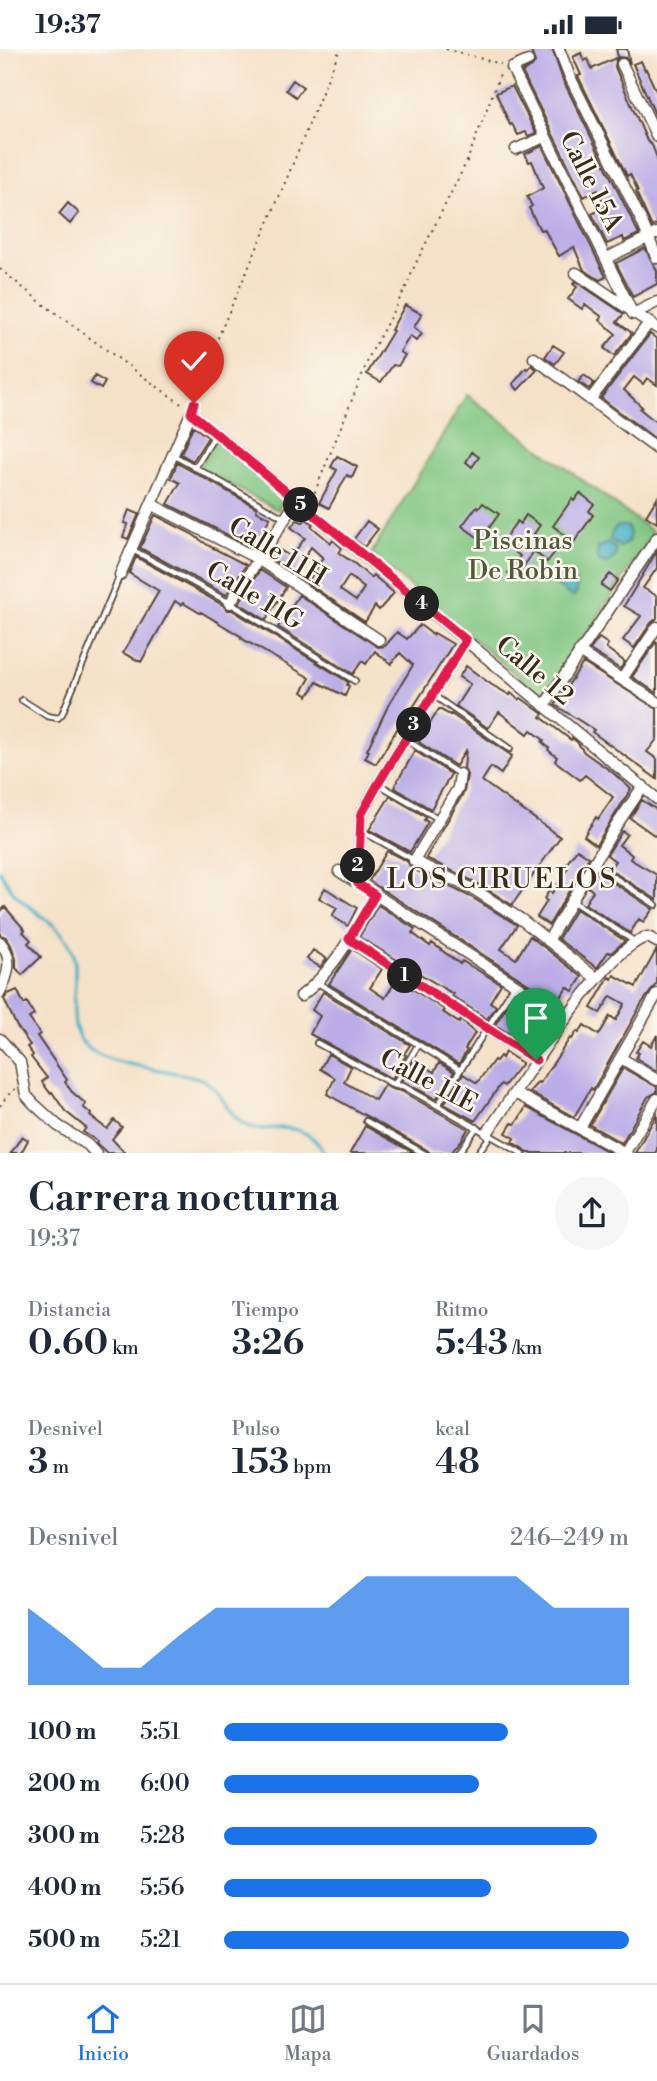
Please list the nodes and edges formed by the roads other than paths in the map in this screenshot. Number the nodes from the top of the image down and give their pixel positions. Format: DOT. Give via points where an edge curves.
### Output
graph roads {
  1 [pos="559,49"];
  2 [pos="528,61"];
  3 [pos="622,64"];
  4 [pos="545,137"];
  5 [pos="657,137"];
  6 [pos="516,149"];
  7 [pos="652,235"];
  8 [pos="607,258"];
  9 [pos="657,258"];
  10 [pos="576,274"];
  11 [pos="657,302"];
  12 [pos="633,314"];
  13 [pos="653,326"];
  14 [pos="534,358"];
  15 [pos="590,400"];
  16 [pos="216,434"];
  17 [pos="657,449"];
  18 [pos="173,455"];
  19 [pos="195,468"];
  20 [pos="296,502"];
  21 [pos="151,504"];
  22 [pos="285,519"];
  23 [pos="657,538"];
  24 [pos="131,549"];
  25 [pos="258,559"];
  26 [pos="120,575"];
  27 [pos="230,603"];
  28 [pos="657,627"];
  29 [pos="379,640"];
  30 [pos="466,640"];
  31 [pos="579,652"];
  32 [pos="622,679"];
  33 [pos="355,681"];
  34 [pos="432,695"];
  35 [pos="22,700"];
  36 [pos="657,702"];
  37 [pos="544,706"];
  38 [pos="405,739"];
  39 [pos="510,749"];
  40 [pos="460,774"];
  41 [pos="378,784"];
  42 [pos="643,786"];
  43 [pos="657,799"];
  44 [pos="440,820"];
  45 [pos="359,830"];
  46 [pos="414,861"];
  47 [pos="593,864"];
  48 [pos="339,871"];
  49 [pos="358,884"];
  50 [pos="375,895"];
  51 [pos="572,901"];
  52 [pos="656,905"];
  53 [pos="349,939"];
  54 [pos="653,939"];
  55 [pos="548,941"];
  56 [pos="635,941"];
  57 [pos="0,942"];
  58 [pos="597,979"];
  59 [pos="318,983"];
  60 [pos="514,985"];
  61 [pos="0,993"];
  62 [pos="657,994"];
  63 [pos="301,996"];
  64 [pos="567,1018"];
  65 [pos="487,1029"];
  66 [pos="0,1039"];
  67 [pos="317,1043"];
  68 [pos="418,1045"];
  69 [pos="621,1059"];
  70 [pos="536,1060"];
  71 [pos="460,1070"];
  72 [pos="657,1080"];
  73 [pos="394,1085"];
  74 [pos="515,1093"];
  75 [pos="657,1099"];
  76 [pos="438,1105"];
  77 [pos="366,1121"];
  78 [pos="580,1128"];
  79 [pos="485,1132"];
  80 [pos="96,1153"];
  81 [pos="425,1153"];
  82 [pos="458,1153"];
  83 [pos="477,1153"];
  84 [pos="523,1153"];
  85 [pos="626,1153"];
  1 -- 7 [label="street"];
  2 -- 4 [label="street, Calle 15A" via="512,68"];
  3 -- 5 [label="street"];
  4 -- 6 [label="street"];
  4 -- 8 [label="street, Calle 15A"];
  7 -- 8 [label="street"];
  7 -- 9 [label="street"];
  8 -- 12 [label="street, Calle 15A"];
  10 -- 12 [label="street"];
  11 -- 12 [label="street"];
  12 -- 13 [label="street"];
  13 -- 15 [label="street"];
  14 -- 15 [label="street"];
  15 -- 17 [label="street"];
  16 -- 18 [label="street, Calle 12" via="191,413"];
  16 -- 19 [label="lane"];
  16 -- 20 [label="street, Calle 12"];
  18 -- 19 [label="lane"];
  18 -- 21 [label="street"];
  19 -- 22 [label="lane"];
  20 -- 22 [label="street"];
  20 -- 30 [label="street, Calle 12"];
  21 -- 24 [label="street"];
  21 -- 25 [label="street, Calle 11H"];
  22 -- 25 [label="street"];
  23 -- 31 [label="street"];
  24 -- 26 [label="street"];
  24 -- 27 [label="lane, Calle 11G"];
  25 -- 27 [label="street"];
  25 -- 29 [label="street, Calle 11H"];
  26 -- 35 [label="lane" via="62,715 47,716"];
  27 -- 33 [label="lane, Calle 11G"];
  28 -- 32 [label="street"];
  30 -- 34 [label="street"];
  30 -- 37 [label="street, Calle 12"];
  31 -- 32 [label="street"];
  31 -- 37 [label="street"];
  32 -- 36 [label="street"];
  34 -- 38 [label="street"];
  34 -- 39 [label="lane"];
  37 -- 42 [label="street, Calle 12"];
  38 -- 40 [label="lane"];
  38 -- 41 [label="street"];
  40 -- 44 [label="street" via="458,788"];
  41 -- 44 [label="lane"];
  41 -- 45 [label="street" via="361,815"];
  42 -- 43 [label="street, Calle 12"];
  42 -- 47 [label="street"];
  44 -- 46 [label="street"];
  45 -- 46 [label="lane"];
  45 -- 49 [label="street"];
  46 -- 55 [label="street" via="475,890"];
  47 -- 51 [label="street"];
  47 -- 52 [label="lane"];
  48 -- 49 [label="street"];
  49 -- 50 [label="street"];
  50 -- 53 [label="street"];
  50 -- 60 [label="street"];
  51 -- 55 [label="street"];
  51 -- 56 [label="lane"];
  53 -- 59 [label="street"];
  53 -- 65 [label="street"];
  54 -- 56 [label="street"];
  55 -- 58 [label="street"];
  56 -- 58 [label="street"];
  57 -- 61 [label="street" via="9,965"];
  58 -- 64 [label="street"];
  59 -- 63 [label="street"];
  59 -- 68 [label="lane"];
  60 -- 64 [label="street"];
  60 -- 65 [label="lane"];
  62 -- 69 [label="street"];
  64 -- 70 [label="street"];
  65 -- 70 [label="street"];
  65 -- 71 [label="lane"];
  66 -- 80 [label="street" via="20,1062 26,1095"];
  67 -- 73 [label="lane, Calle 11E"];
  68 -- 71 [label="lane"];
  68 -- 73 [label="lane"];
  69 -- 72 [label="street"];
  69 -- 78 [label="street"];
  70 -- 74 [label="street"];
  71 -- 76 [label="lane"];
  73 -- 76 [label="lane, Calle 11E"];
  74 -- 78 [label="street"];
  74 -- 79 [label="street"];
  75 -- 85 [label="street"];
  76 -- 79 [label="lane, Calle 11E"];
  77 -- 81 [label="lane"];
  78 -- 85 [label="street"];
  79 -- 82 [label="lane"];
  79 -- 83 [label="lane"];
  79 -- 84 [label="lane, Calle 11E"];
}
